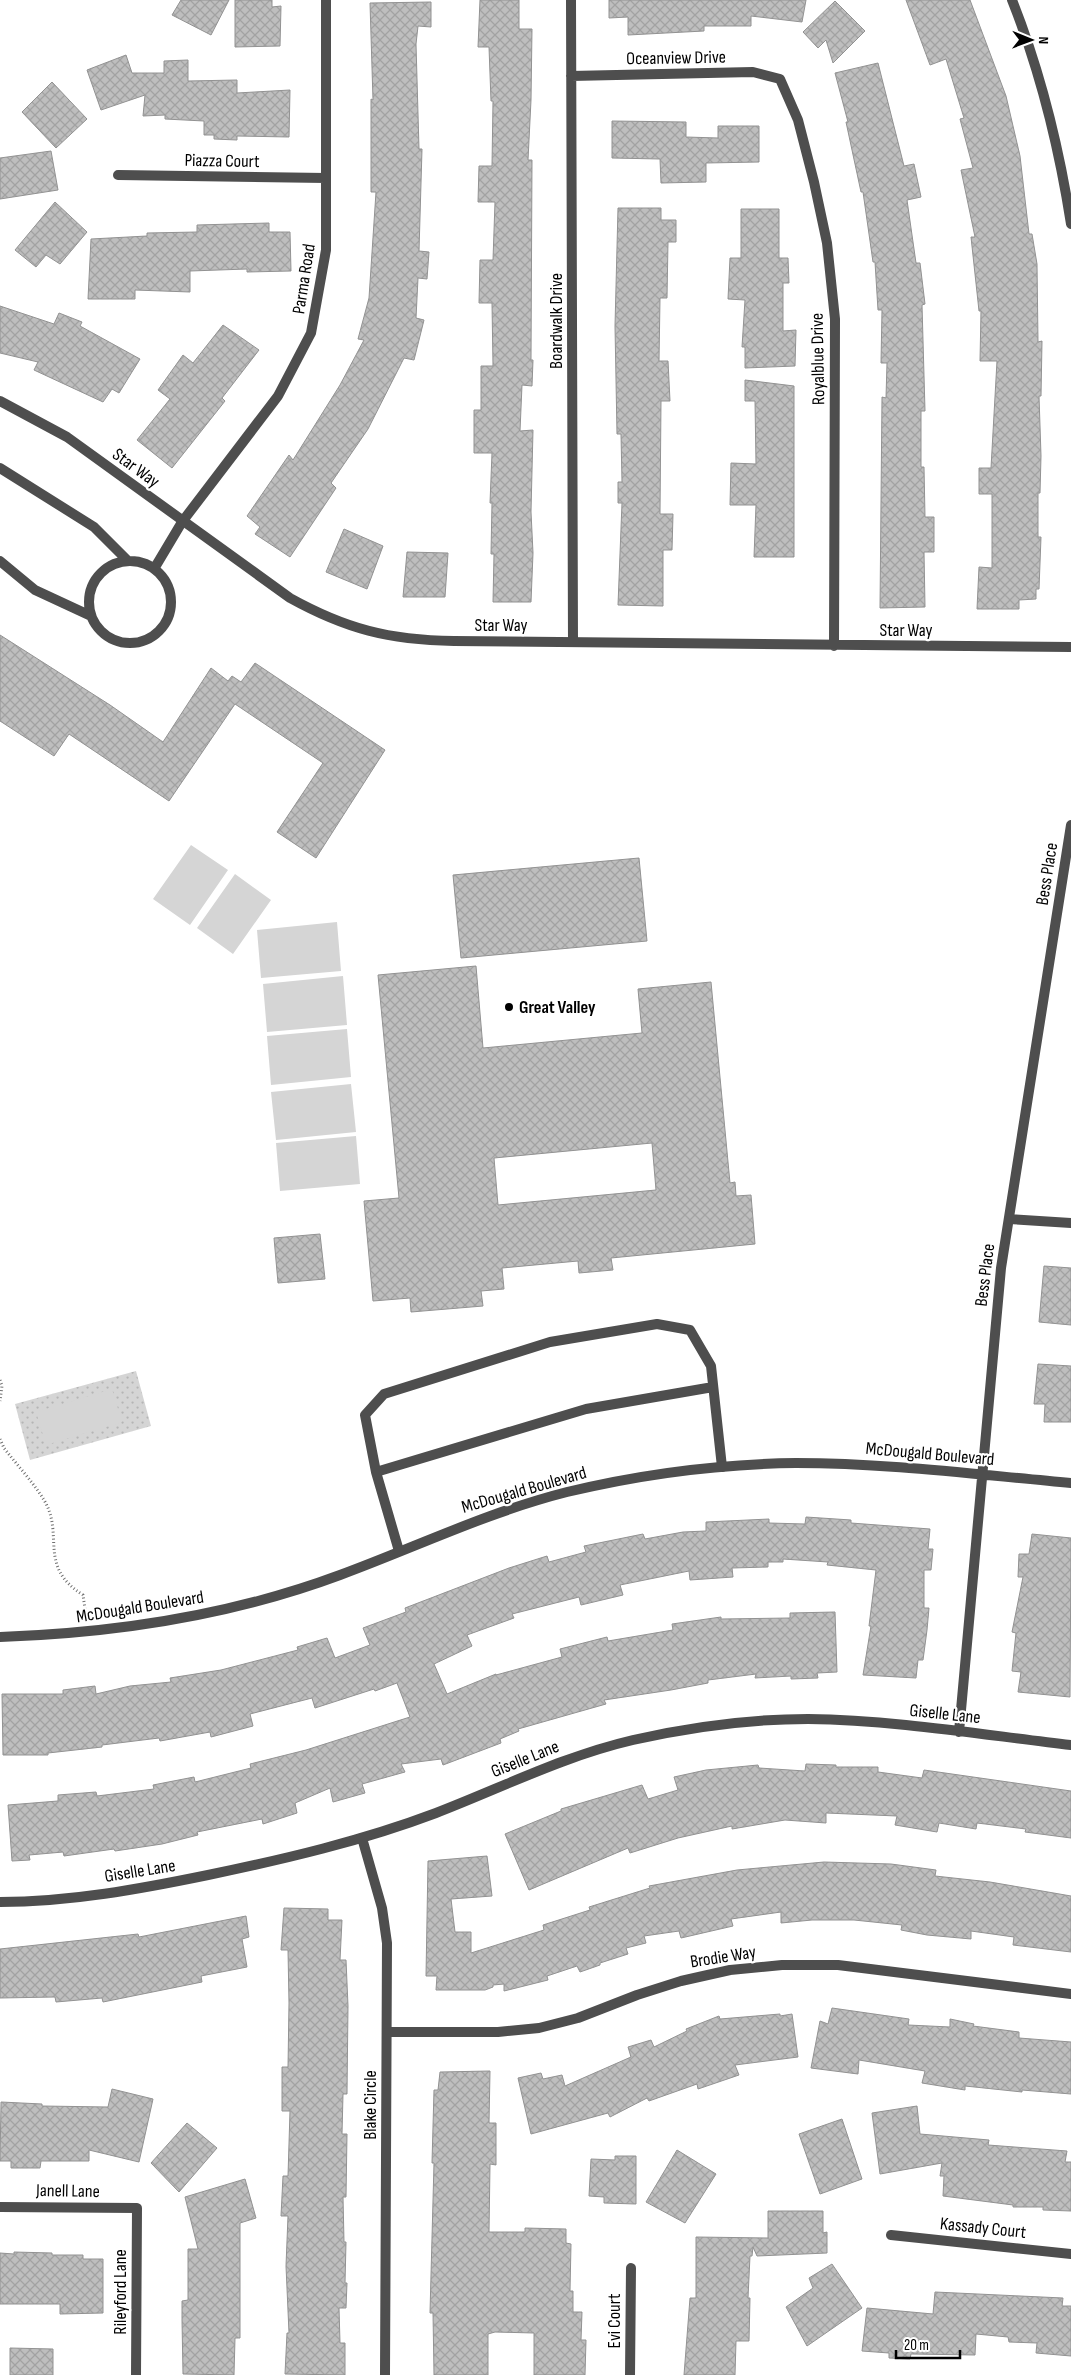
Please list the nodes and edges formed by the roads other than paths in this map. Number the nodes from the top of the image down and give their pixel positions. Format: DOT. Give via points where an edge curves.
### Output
graph roads {
  1 [pos="326,0"];
  2 [pos="571,0"];
  3 [pos="1012,0"];
  4 [pos="571,76"];
  5 [pos="780,79"];
  6 [pos="1067,170"];
  7 [pos="118,176"];
  8 [pos="326,178"];
  9 [pos="1071,224"];
  10 [pos="0,402"];
  11 [pos="0,468"];
  12 [pos="182,522"];
  13 [pos="128,561"];
  14 [pos="0,562"];
  15 [pos="154,569"];
  16 [pos="92,616"];
  17 [pos="573,642"];
  18 [pos="834,646"];
  19 [pos="1071,647"];
  20 [pos="1071,825"];
  21 [pos="1059,904"];
  22 [pos="1071,904"];
  23 [pos="1009,1219"];
  24 [pos="1071,1222"];
  25 [pos="713,1387"];
  26 [pos="722,1467"];
  27 [pos="376,1472"];
  28 [pos="982,1475"];
  29 [pos="1071,1483"];
  30 [pos="399,1551"];
  31 [pos="0,1636"];
  32 [pos="959,1732"];
  33 [pos="1071,1745"];
  34 [pos="362,1838"];
  35 [pos="0,1902"];
  36 [pos="1071,1994"];
  37 [pos="387,2032"];
  38 [pos="0,2206"];
  39 [pos="136,2208"];
  40 [pos="891,2235"];
  41 [pos="1071,2254"];
  42 [pos="631,2268"];
  43 [pos="136,2375"];
  44 [pos="385,2375"];
  45 [pos="630,2375"];
  1 -- 8 [label="street, Parma Road"];
  2 -- 4 [label="street, Boardwalk Drive"];
  3 -- 6 [label="street" via="1025,32"];
  4 -- 5 [label="street, Oceanview Drive" via="753,72"];
  4 -- 17 [label="street, Boardwalk Drive"];
  5 -- 18 [label="street, Royalblue Drive" via="798,120 814,182 827,243 835,319"];
  6 -- 9 [label="street"];
  7 -- 8 [label="street, Piazza Court"];
  8 -- 12 [label="street, Parma Road" via="326,250 311,333 278,396"];
  10 -- 12 [label="street, Star Way" via="67,438"];
  11 -- 13 [label="street" via="94,527"];
  12 -- 15 [label="street, Parma Road"];
  12 -- 17 [label="street, Star Way" via="290,598 347,626 413,640"];
  13 -- 15 [label="street"];
  13 -- 16 [label="street" via="116,563 96,579 90,597"];
  14 -- 16 [label="street" via="35,590"];
  15 -- 16 [label="street" via="166,582 171,600 168,618 151,638 134,643 116,641 101,631"];
  17 -- 18 [label="street, Star Way"];
  18 -- 19 [label="street, Star Way"];
  20 -- 21 [label="street, Bess Place"];
  21 -- 22 [label="street"];
  21 -- 23 [label="street, Bess Place"];
  23 -- 24 [label="street"];
  23 -- 28 [label="street, Bess Place" via="1001,1268"];
  25 -- 26 [label="street"];
  25 -- 27 [label="street" via="586,1409"];
  25 -- 27 [label="street" via="711,1366 690,1330 657,1324 550,1342 384,1394 365,1415"];
  26 -- 28 [label="street, McDougald Boulevard" via="854,1464"];
  26 -- 30 [label="street, McDougald Boulevard" via="622,1480 566,1493 501,1512"];
  27 -- 30 [label="street"];
  28 -- 29 [label="street, McDougald Boulevard"];
  28 -- 32 [label="street, Bess Place"];
  30 -- 31 [label="street, McDougald Boulevard" via="271,1598 202,1616 132,1628"];
  32 -- 33 [label="street, Giselle Lane"];
  32 -- 34 [label="street, Giselle Lane" via="807,1719 688,1728 630,1740 573,1757 436,1813"];
  34 -- 35 [label="street, Giselle Lane" via="285,1859 150,1887 78,1897"];
  34 -- 37 [label="street, Blake Circle" via="382,1908 387,1943"];
  36 -- 37 [label="street, Brodie Way" via="838,1965 782,1965 730,1970 680,1981 578,2018 539,2028 498,2032"];
  37 -- 44 [label="street, Blake Circle"];
  38 -- 39 [label="street, Janell Lane"];
  39 -- 43 [label="street, Rileyford Lane"];
  40 -- 41 [label="street, Kassady Court"];
  42 -- 45 [label="street, Evi Court"];
}
